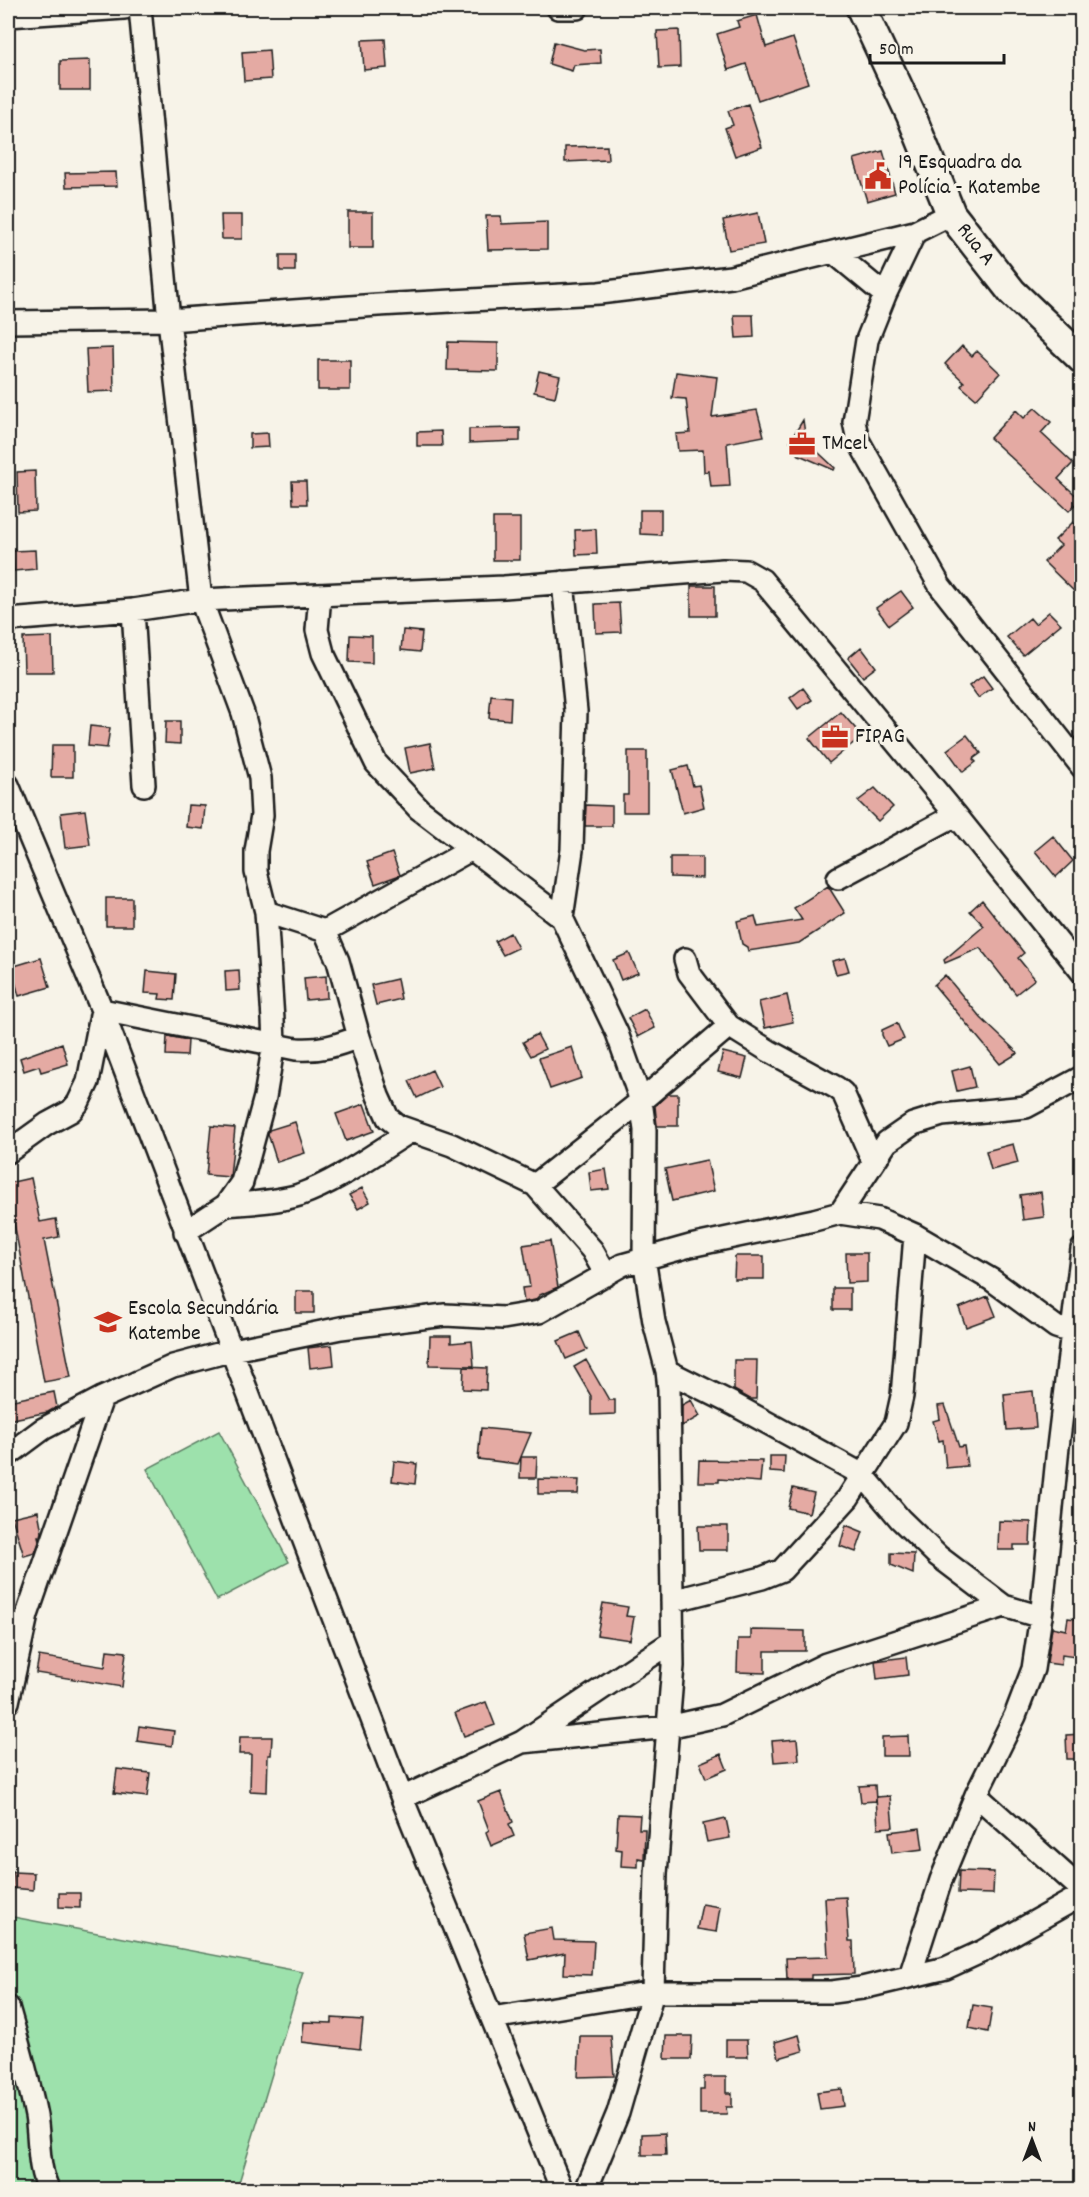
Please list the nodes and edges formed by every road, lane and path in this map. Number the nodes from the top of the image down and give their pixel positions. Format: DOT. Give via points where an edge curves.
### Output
graph roads {
  1 [pos="124,8"];
  2 [pos="140,8"];
  3 [pos="558,8"];
  4 [pos="577,8"];
  5 [pos="861,8"];
  6 [pos="8,16"];
  7 [pos="951,214"];
  8 [pos="915,232"];
  9 [pos="833,252"];
  10 [pos="885,295"];
  11 [pos="170,320"];
  12 [pos="8,322"];
  13 [pos="1082,359"];
  14 [pos="563,582"];
  15 [pos="320,595"];
  16 [pos="201,600"];
  17 [pos="133,609"];
  18 [pos="8,620"];
  19 [pos="1082,767"];
  20 [pos="8,785"];
  21 [pos="144,785"];
  22 [pos="956,815"];
  23 [pos="472,849"];
  24 [pos="838,878"];
  25 [pos="266,912"];
  26 [pos="562,918"];
  27 [pos="325,931"];
  28 [pos="685,959"];
  29 [pos="1082,972"];
  30 [pos="102,1010"];
  31 [pos="729,1026"];
  32 [pos="359,1037"];
  33 [pos="274,1043"];
  34 [pos="1082,1077"];
  35 [pos="640,1101"];
  36 [pos="411,1131"];
  37 [pos="8,1152"];
  38 [pos="873,1161"];
  39 [pos="535,1185"];
  40 [pos="226,1205"];
  41 [pos="840,1213"];
  42 [pos="185,1232"];
  43 [pos="915,1235"];
  44 [pos="1082,1249"];
  45 [pos="644,1258"];
  46 [pos="606,1275"];
  47 [pos="1071,1332"];
  48 [pos="233,1350"];
  49 [pos="667,1371"];
  50 [pos="102,1398"];
  51 [pos="8,1455"];
  52 [pos="863,1475"];
  53 [pos="672,1601"];
  54 [pos="1004,1606"];
  55 [pos="1041,1617"];
  56 [pos="673,1641"];
  57 [pos="8,1702"];
  58 [pos="669,1727"];
  59 [pos="522,1742"];
  60 [pos="976,1795"];
  61 [pos="402,1798"];
  62 [pos="1082,1890"];
  63 [pos="1082,1895"];
  64 [pos="910,1976"];
  65 [pos="653,1992"];
  66 [pos="8,2007"];
  67 [pos="492,2018"];
  68 [pos="49,2190"];
  69 [pos="562,2190"];
  70 [pos="586,2190"];
  1 -- 6 [label="street"];
  2 -- 11 [label="street"];
  3 -- 4 [label="street"];
  5 -- 7 [label="main road, Rua A"];
  7 -- 8 [label="street"];
  7 -- 13 [label="main road, Rua A" via="1012,292"];
  8 -- 9 [label="street"];
  8 -- 10 [label="street"];
  9 -- 10 [label="street"];
  9 -- 11 [label="street" via="731,278 599,293"];
  10 -- 19 [label="street" via="867,340 854,422 858,440 940,586"];
  11 -- 12 [label="street"];
  11 -- 16 [label="street"];
  14 -- 15 [label="street"];
  14 -- 22 [label="street" via="723,570 746,571 762,580"];
  14 -- 26 [label="street" via="576,711 572,850"];
  15 -- 16 [label="street"];
  15 -- 23 [label="street" via="317,630 324,653 376,764 419,809"];
  16 -- 17 [label="street"];
  16 -- 25 [label="street" via="243,713 260,778 262,815 256,872"];
  17 -- 18 [label="street"];
  17 -- 21 [label="street"];
  20 -- 30 [label="street"];
  22 -- 24 [label="street"];
  22 -- 29 [label="street"];
  23 -- 26 [label="street"];
  23 -- 27 [label="street"];
  25 -- 27 [label="street"];
  25 -- 33 [label="street"];
  26 -- 35 [label="street" via="617,1033"];
  27 -- 32 [label="street" via="338,961"];
  28 -- 31 [label="street" via="689,973"];
  30 -- 33 [label="street"];
  30 -- 37 [label="street" via="88,1082 78,1103"];
  30 -- 42 [label="street"];
  31 -- 35 [label="street"];
  31 -- 38 [label="street" via="837,1088"];
  32 -- 33 [label="street" via="314,1050"];
  32 -- 36 [label="street" via="388,1118"];
  33 -- 40 [label="street" via="265,1097 242,1182"];
  34 -- 38 [label="street" via="1026,1107 942,1115 913,1124 887,1142"];
  35 -- 39 [label="street"];
  35 -- 45 [label="street" via="645,1130"];
  36 -- 39 [label="street" via="452,1145"];
  36 -- 40 [label="street" via="299,1195"];
  38 -- 41 [label="street"];
  39 -- 46 [label="street" via="592,1250"];
  40 -- 42 [label="street"];
  41 -- 43 [label="street" via="879,1219"];
  41 -- 45 [label="street"];
  42 -- 48 [label="street"];
  43 -- 47 [label="street" via="992,1280 1056,1327"];
  43 -- 52 [label="street" via="902,1396 896,1423"];
  44 -- 47 [label="street"];
  45 -- 46 [label="street"];
  45 -- 49 [label="street" via="654,1323"];
  46 -- 48 [label="street" via="540,1312 502,1318 433,1316 341,1328"];
  47 -- 55 [label="street"];
  48 -- 50 [label="street" via="173,1366"];
  48 -- 61 [label="street"];
  49 -- 52 [label="street"];
  49 -- 53 [label="street"];
  50 -- 51 [label="street" via="43,1429"];
  50 -- 57 [label="street" via="27,1614"];
  52 -- 53 [label="street" via="848,1498 782,1570"];
  52 -- 54 [label="street" via="938,1556"];
  53 -- 56 [label="street"];
  54 -- 55 [label="street"];
  54 -- 58 [label="street" via="826,1664 723,1715"];
  55 -- 60 [label="street" via="1033,1669"];
  56 -- 58 [label="street"];
  56 -- 59 [label="street"];
  58 -- 59 [label="street"];
  58 -- 65 [label="street" via="656,1874"];
  59 -- 61 [label="street"];
  60 -- 62 [label="street"];
  60 -- 64 [label="street" via="941,1880"];
  61 -- 67 [label="street"];
  63 -- 64 [label="street" via="983,1951 946,1968"];
  64 -- 65 [label="street" via="832,1992"];
  65 -- 67 [label="street"];
  65 -- 70 [label="street" via="618,2113"];
  66 -- 68 [label="street" via="36,2116"];
  67 -- 69 [label="street"];
}
